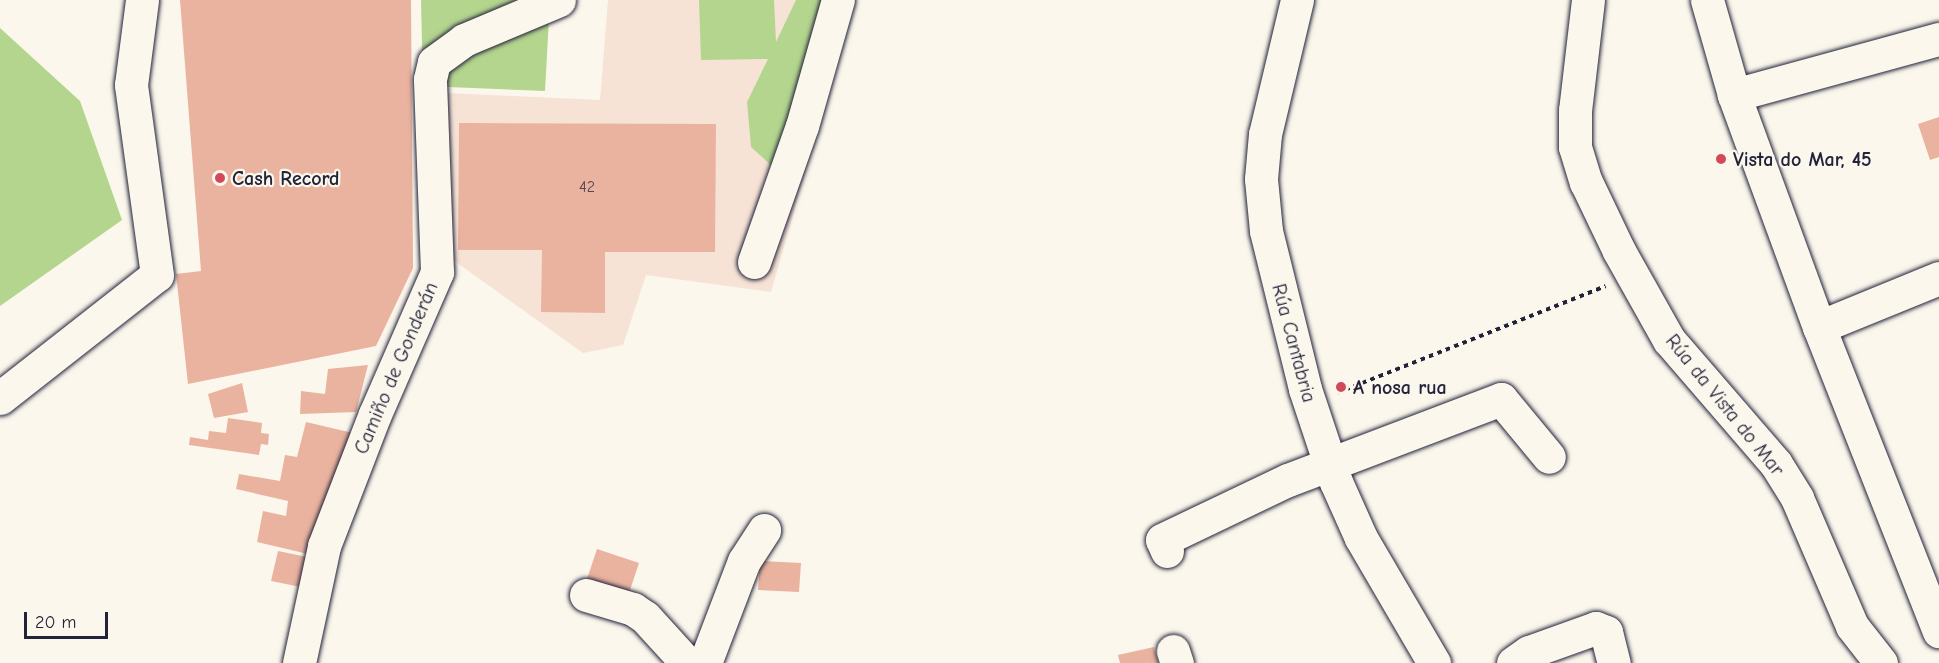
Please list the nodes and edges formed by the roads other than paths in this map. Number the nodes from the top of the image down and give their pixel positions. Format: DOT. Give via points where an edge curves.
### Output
graph roads {
  1 [pos="142,0"];
  2 [pos="558,0"];
  3 [pos="838,0"];
  4 [pos="1297,0"];
  5 [pos="1588,0"];
  6 [pos="1707,0"];
  7 [pos="1939,39"];
  8 [pos="1734,95"];
  9 [pos="754,262"];
  10 [pos="1939,279"];
  11 [pos="1819,327"];
  12 [pos="0,398"];
  13 [pos="1549,457"];
  14 [pos="1329,463"];
  15 [pos="764,530"];
  16 [pos="1167,551"];
  17 [pos="586,595"];
  18 [pos="1939,632"];
  19 [pos="299,663"];
  20 [pos="687,663"];
  21 [pos="705,663"];
  22 [pos="1434,663"];
  23 [pos="1513,663"];
  24 [pos="1614,663"];
  25 [pos="1881,663"];
  1 -- 12 [label="street" via="131,86 156,275"];
  2 -- 19 [label="street, Camiño de Gonderán" via="464,40 434,62 430,79 437,272 375,414 324,546"];
  3 -- 9 [label="street" via="802,126"];
  4 -- 14 [label="street, Rúa Cantabria" via="1268,116 1262,201 1291,336"];
  5 -- 25 [label="street, Rúa da Vista do Mar" via="1575,110 1575,147 1586,182 1669,340 1776,464 1797,498 1852,626"];
  6 -- 8 [label="street"];
  7 -- 8 [label="street"];
  8 -- 11 [label="street"];
  10 -- 11 [label="street"];
  11 -- 18 [label="street"];
  13 -- 14 [label="street" via="1502,399"];
  14 -- 16 [label="street" via="1162,540"];
  14 -- 22 [label="street, Rúa Cantabria" via="1361,538"];
  15 -- 21 [label="street" via="744,561"];
  17 -- 20 [label="street" via="639,613"];
  23 -- 24 [label="street" via="1539,648 1596,628 1606,632"];
}
